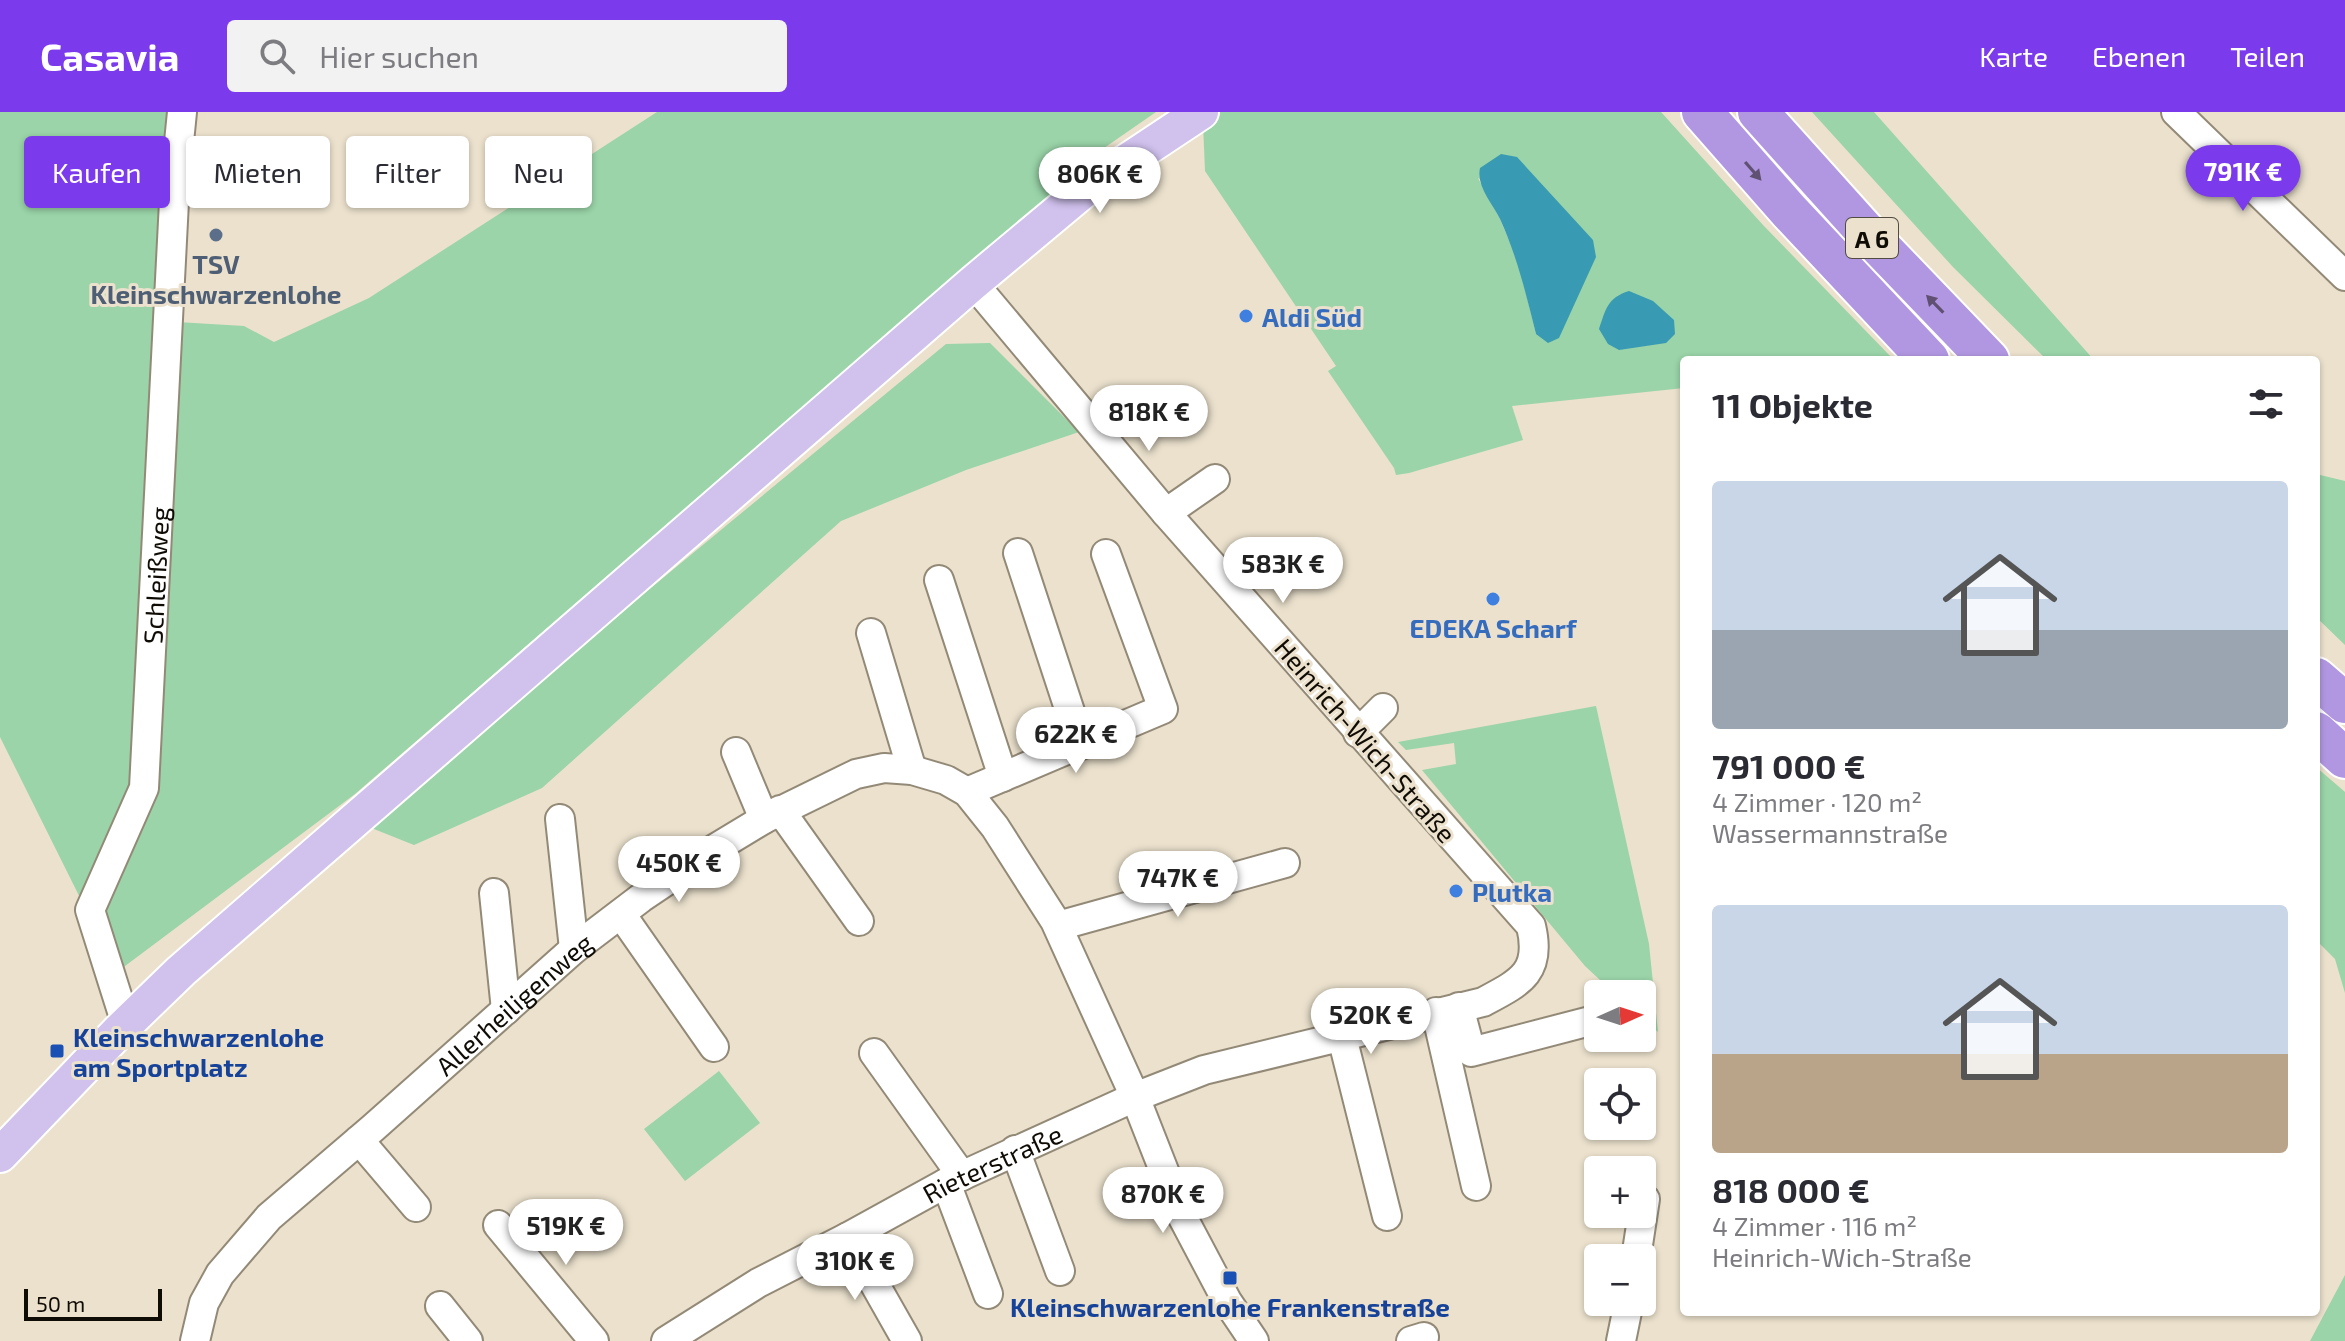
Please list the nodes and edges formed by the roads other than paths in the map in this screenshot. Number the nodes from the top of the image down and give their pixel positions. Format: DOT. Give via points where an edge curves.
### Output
graph roads {
  1 [pos="182,112"];
  2 [pos="1201,112"];
  3 [pos="1702,112"];
  4 [pos="1758,112"];
  5 [pos="2176,112"];
  6 [pos="2345,276"];
  7 [pos="973,283"];
  8 [pos="1925,356"];
  9 [pos="1985,356"];
  10 [pos="1215,479"];
  11 [pos="1166,513"];
  12 [pos="1018,553"];
  13 [pos="1106,554"];
  14 [pos="939,580"];
  15 [pos="871,633"];
  16 [pos="2320,681"];
  17 [pos="2345,703"];
  18 [pos="1383,708"];
  19 [pos="1358,733"];
  20 [pos="2320,736"];
  21 [pos="1081,745"];
  22 [pos="736,752"];
  23 [pos="2345,758"];
  24 [pos="912,770"];
  25 [pos="1003,777"];
  26 [pos="967,792"];
  27 [pos="772,815"];
  28 [pos="560,819"];
  29 [pos="1285,863"];
  30 [pos="494,893"];
  31 [pos="621,914"];
  32 [pos="859,921"];
  33 [pos="1058,926"];
  34 [pos="1536,945"];
  35 [pos="574,949"];
  36 [pos="506,1010"];
  37 [pos="1447,1010"];
  38 [pos="1584,1023"];
  39 [pos="126,1024"];
  40 [pos="1342,1037"];
  41 [pos="714,1047"];
  42 [pos="874,1053"];
  43 [pos="1135,1097"];
  44 [pos="359,1140"];
  45 [pos="1015,1150"];
  46 [pos="0,1155"];
  47 [pos="954,1179"];
  48 [pos="1476,1186"];
  49 [pos="416,1207"];
  50 [pos="1387,1216"];
  51 [pos="498,1225"];
  52 [pos="848,1237"];
  53 [pos="1060,1271"];
  54 [pos="988,1294"];
  55 [pos="440,1306"];
  56 [pos="1626,1316"];
  57 [pos="195,1341"];
  58 [pos="468,1341"];
  59 [pos="594,1341"];
  60 [pos="666,1341"];
  61 [pos="907,1341"];
  62 [pos="1254,1341"];
  63 [pos="1621,1341"];
  1 -- 39 [label="street, Schleißweg" via="144,788 90,910"];
  2 -- 7 [label="main road" via="1088,187"];
  3 -- 8 [label="highway, A 6, one-way"];
  9 -- 4 [label="highway, A 6, one-way"];
  5 -- 6 [label="street"];
  7 -- 11 [label="street, Heinrich-Wich-Straße"];
  7 -- 39 [label="main road"];
  10 -- 11 [label="street"];
  11 -- 19 [label="street, Heinrich-Wich-Straße"];
  12 -- 21 [label="street"];
  13 -- 21 [label="street" via="1163,709"];
  14 -- 25 [label="street"];
  15 -- 24 [label="street"];
  16 -- 17 [label="highway"];
  18 -- 19 [label="street"];
  19 -- 34 [label="street, Heinrich-Wich-Straße" via="1531,926"];
  20 -- 23 [label="highway"];
  21 -- 25 [label="street"];
  22 -- 27 [label="street"];
  24 -- 26 [label="street, Allerheiligenweg"];
  24 -- 27 [label="street, Allerheiligenweg" via="856,774"];
  25 -- 26 [label="street"];
  26 -- 33 [label="street, Allerheiligenweg"];
  27 -- 31 [label="street, Allerheiligenweg"];
  27 -- 32 [label="street"];
  28 -- 35 [label="street"];
  29 -- 33 [label="street"];
  30 -- 36 [label="street"];
  31 -- 35 [label="street, Allerheiligenweg"];
  31 -- 41 [label="street"];
  33 -- 43 [label="street, Allerheiligenweg"];
  34 -- 37 [label="street, Rieterstraße" via="1527,972 1510,988 1483,1002"];
  35 -- 36 [label="street, Allerheiligenweg"];
  36 -- 44 [label="street, Allerheiligenweg"];
  37 -- 38 [label="street" via="1471,1052"];
  37 -- 40 [label="street, Rieterstraße"];
  37 -- 48 [label="street"];
  39 -- 46 [label="main road"];
  40 -- 43 [label="street, Rieterstraße" via="1204,1070"];
  40 -- 50 [label="street"];
  42 -- 47 [label="street"];
  43 -- 45 [label="street, Rieterstraße"];
  43 -- 62 [label="street, Allerheiligenweg" via="1181,1214"];
  44 -- 49 [label="street"];
  44 -- 57 [label="street, Allerheiligenweg" via="269,1217 234,1255 204,1303"];
  45 -- 47 [label="street, Rieterstraße"];
  45 -- 53 [label="street"];
  47 -- 52 [label="street, Rieterstraße"];
  47 -- 54 [label="street"];
  51 -- 59 [label="street"];
  52 -- 60 [label="street, Rieterstraße" via="758,1283"];
  52 -- 61 [label="street"];
  55 -- 58 [label="street"];
  56 -- 63 [label="street"];
}
